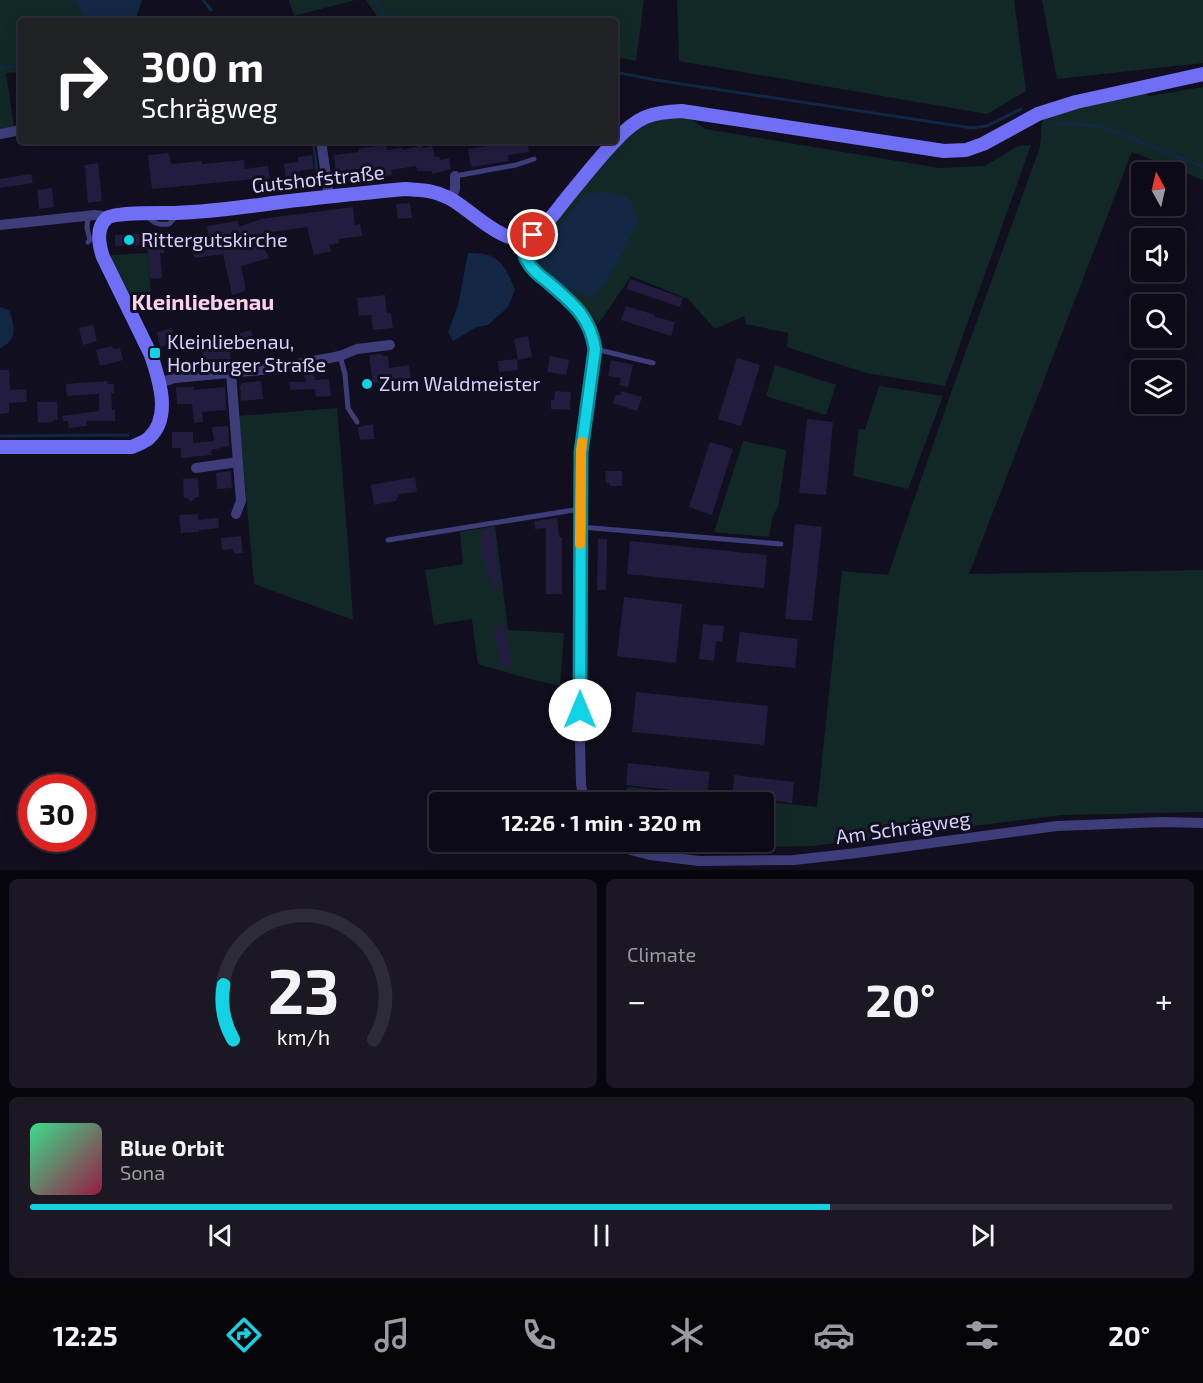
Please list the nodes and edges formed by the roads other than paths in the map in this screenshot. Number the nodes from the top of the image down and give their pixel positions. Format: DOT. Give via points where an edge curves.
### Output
graph roads {
  1 [pos="1203,74"];
  2 [pos="18,131"];
  3 [pos="0,134"];
  4 [pos="618,138"];
  5 [pos="321,144"];
  6 [pos="613,144"];
  7 [pos="534,159"];
  8 [pos="455,176"];
  9 [pos="329,196"];
  10 [pos="451,199"];
  11 [pos="88,215"];
  12 [pos="107,218"];
  13 [pos="0,225"];
  14 [pos="522,240"];
  15 [pos="88,242"];
  16 [pos="390,345"];
  17 [pos="595,349"];
  18 [pos="340,356"];
  19 [pos="653,363"];
  20 [pos="231,373"];
  21 [pos="159,383"];
  22 [pos="357,422"];
  23 [pos="0,447"];
  24 [pos="238,462"];
  25 [pos="196,468"];
  26 [pos="580,509"];
  27 [pos="236,514"];
  28 [pos="580,527"];
  29 [pos="388,540"];
  30 [pos="781,544"];
  31 [pos="582,792"];
  32 [pos="1203,823"];
  33 [pos="638,852"];
  1 -- 4 [label="street" via="1038,114 966,150 944,152 682,111 641,118"];
  2 -- 3 [label="street"];
  5 -- 9 [label="street"];
  6 -- 14 [label="street" via="553,216"];
  7 -- 8 [label="lane"];
  8 -- 10 [label="street"];
  9 -- 10 [label="street, Gutshofstraße" via="405,189 430,190"];
  9 -- 12 [label="street, Gutshofstraße"];
  10 -- 14 [label="street, Gutshofstraße" via="500,233"];
  11 -- 12 [label="street"];
  11 -- 13 [label="street"];
  11 -- 15 [label="lane"];
  12 -- 21 [label="street" via="99,233 103,257 151,355"];
  14 -- 17 [label="street" via="527,261 583,316"];
  16 -- 18 [label="street" via="357,349"];
  17 -- 19 [label="lane"];
  17 -- 26 [label="street" via="581,452"];
  18 -- 20 [label="street" via="273,374"];
  18 -- 22 [label="lane" via="348,408"];
  20 -- 21 [label="street"];
  20 -- 24 [label="street"];
  21 -- 23 [label="street" via="162,405 157,429 148,440 132,447"];
  24 -- 25 [label="street"];
  24 -- 27 [label="street" via="241,501"];
  26 -- 28 [label="street"];
  26 -- 29 [label="lane"];
  28 -- 30 [label="lane"];
  28 -- 31 [label="street"];
  32 -- 33 [label="street, Am Schrägweg" via="1057,826 794,860 699,861"];
}
